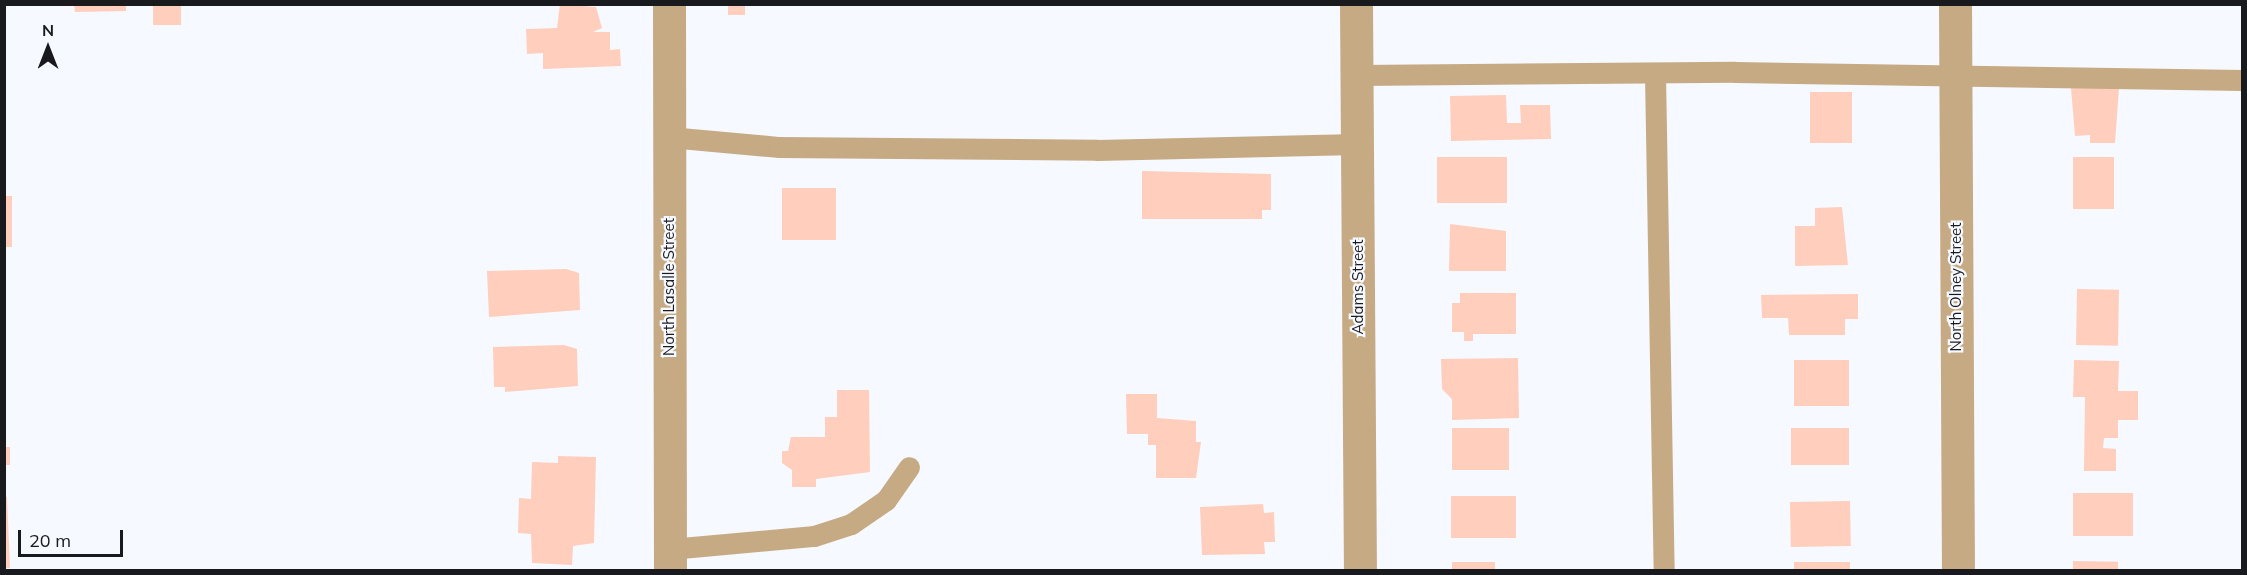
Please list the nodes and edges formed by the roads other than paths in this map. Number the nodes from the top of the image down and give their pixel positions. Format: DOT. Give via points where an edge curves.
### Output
graph roads {
  1 [pos="669,4"];
  2 [pos="1356,4"];
  3 [pos="1955,4"];
  4 [pos="1655,74"];
  5 [pos="1356,75"];
  6 [pos="1955,78"];
  7 [pos="2242,80"];
  8 [pos="669,137"];
  9 [pos="1357,144"];
  10 [pos="909,468"];
  11 [pos="670,560"];
  12 [pos="1360,570"];
  13 [pos="1664,570"];
  14 [pos="1958,570"];
  1 -- 8 [label="street, North Lasalle Street"];
  2 -- 5 [label="street, Adams Street"];
  3 -- 6 [label="street, North Olney Street"];
  4 -- 5 [label="lane"];
  4 -- 6 [label="lane"];
  4 -- 13 [label="lane"];
  5 -- 9 [label="street, Adams Street"];
  6 -- 7 [label="lane"];
  6 -- 14 [label="street, North Olney Street"];
  8 -- 9 [label="lane" via="778,147 1097,150"];
  8 -- 11 [label="street, North Lasalle Street"];
  9 -- 12 [label="street, Adams Street"];
  10 -- 11 [label="lane" via="886,500 851,524 814,536"];
}
